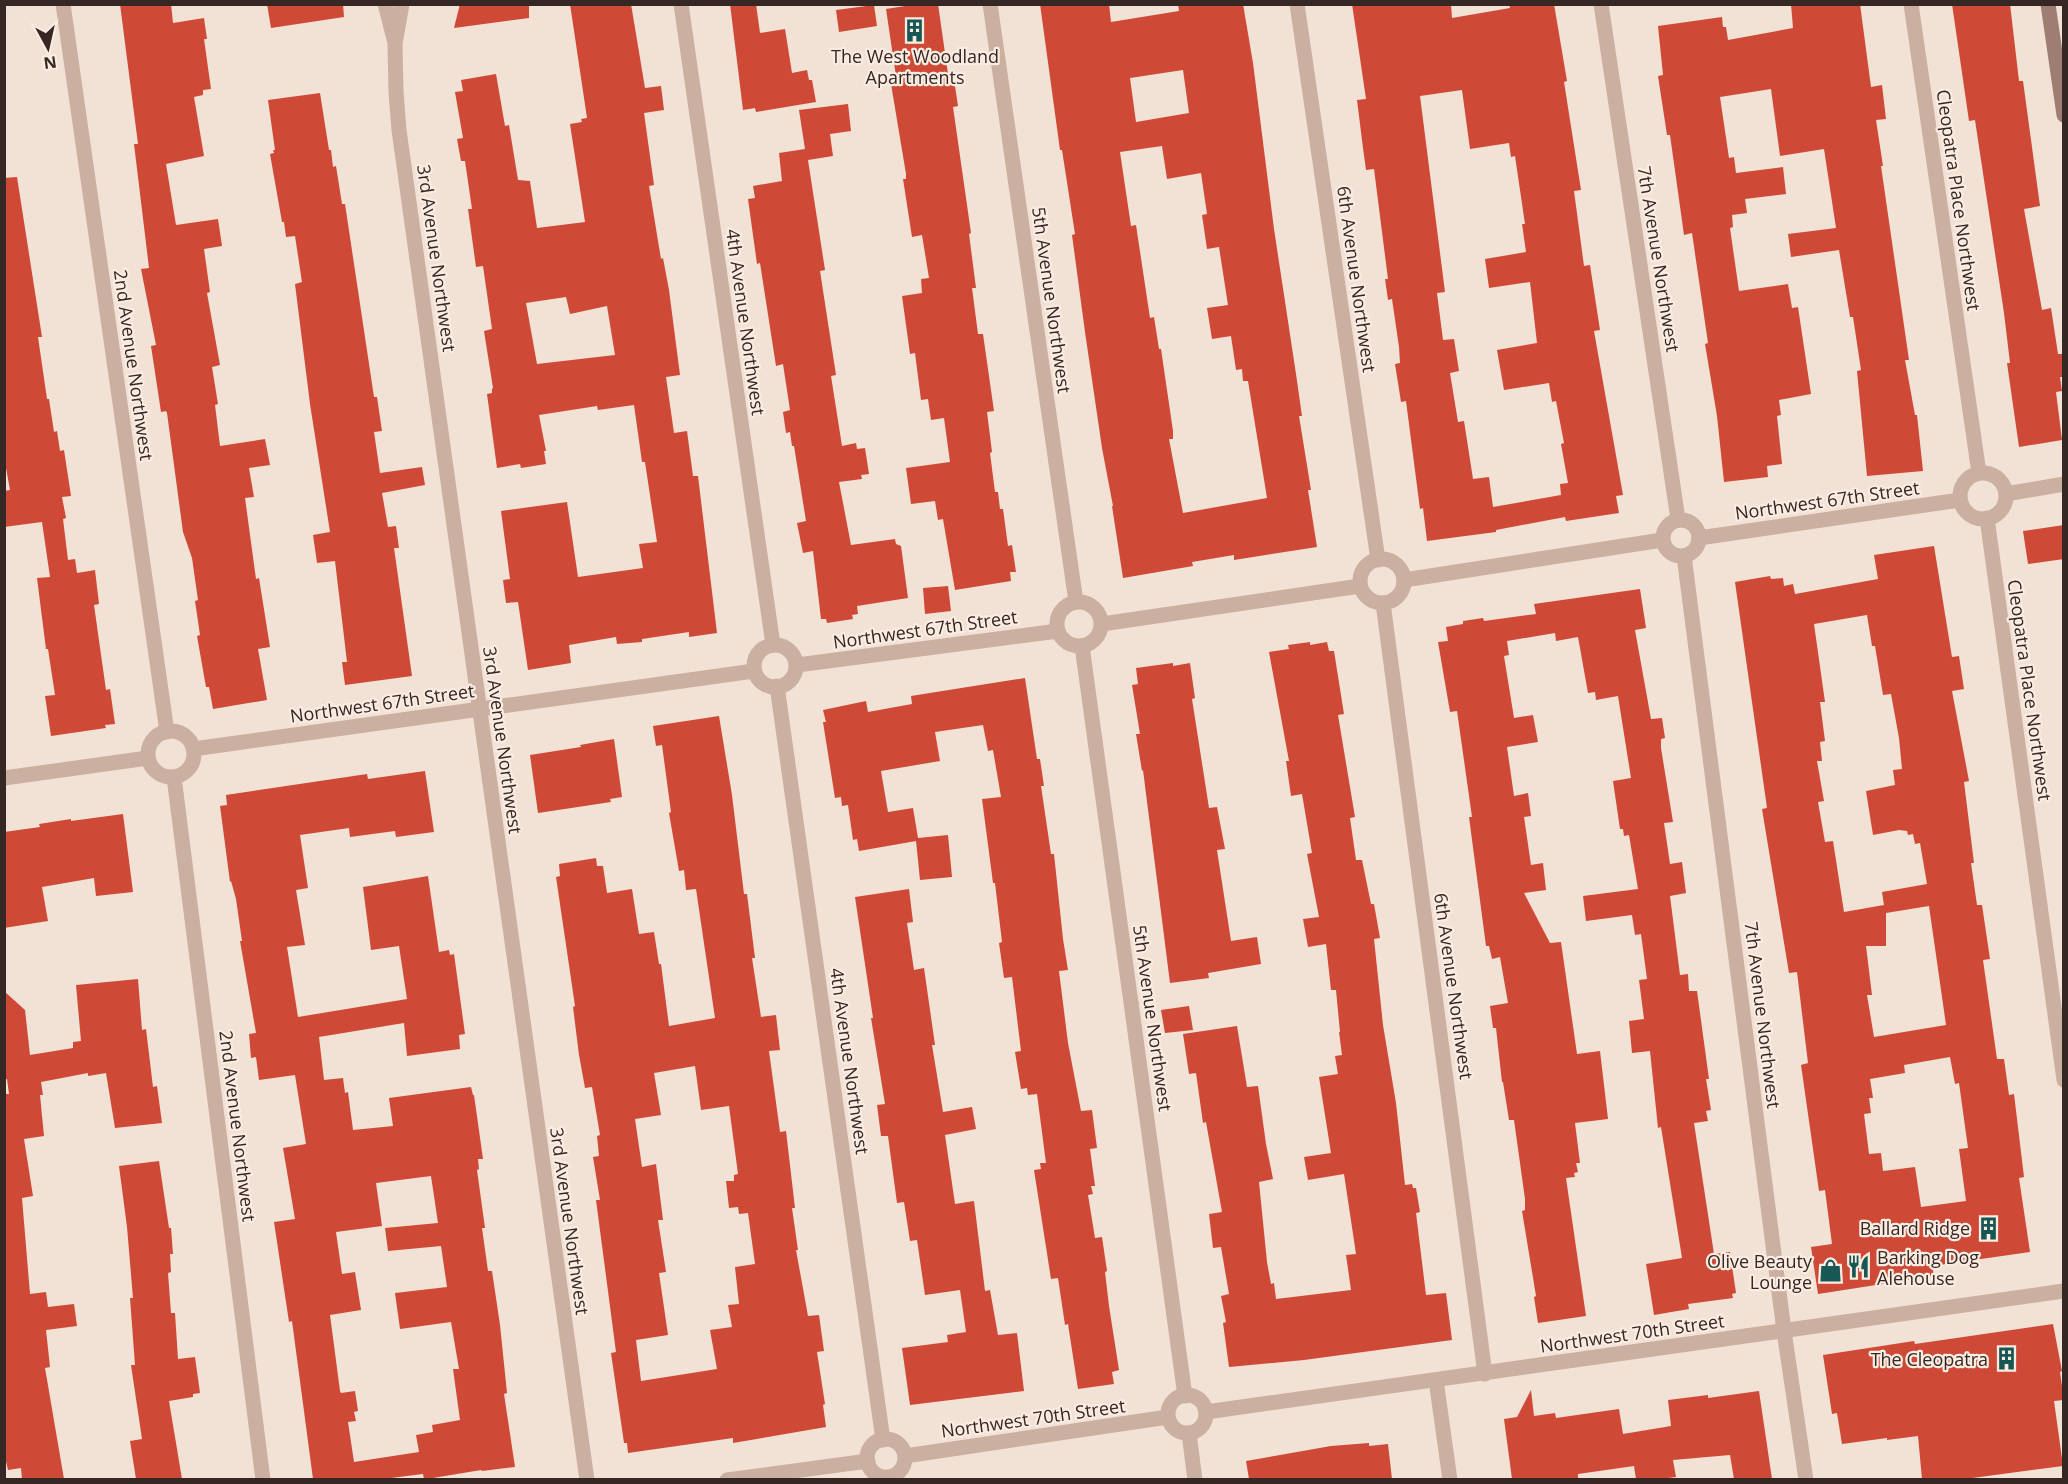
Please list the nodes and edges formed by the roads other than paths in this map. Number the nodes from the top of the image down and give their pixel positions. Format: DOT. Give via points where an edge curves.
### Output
graph roads {
  1 [pos="63,4"];
  2 [pos="385,4"];
  3 [pos="402,4"];
  4 [pos="681,4"];
  5 [pos="990,4"];
  6 [pos="1297,4"];
  7 [pos="1601,4"];
  8 [pos="1911,4"];
  9 [pos="2048,4"];
  10 [pos="395,44"];
  11 [pos="2064,115"];
  12 [pos="1979,473"];
  13 [pos="2064,484"];
  14 [pos="2006,494"];
  15 [pos="1960,500"];
  16 [pos="1987,518"];
  17 [pos="1678,519"];
  18 [pos="1699,538"];
  19 [pos="1662,540"];
  20 [pos="1684,556"];
  21 [pos="1378,560"];
  22 [pos="1404,580"];
  23 [pos="1360,585"];
  24 [pos="1076,602"];
  25 [pos="1383,603"];
  26 [pos="1102,624"];
  27 [pos="1058,631"];
  28 [pos="773,645"];
  29 [pos="1082,646"];
  30 [pos="797,665"];
  31 [pos="754,671"];
  32 [pos="777,686"];
  33 [pos="479,709"];
  34 [pos="167,732"];
  35 [pos="193,749"];
  36 [pos="148,758"];
  37 [pos="174,777"];
  38 [pos="4,778"];
  39 [pos="2064,1080"];
  40 [pos="2064,1291"];
  41 [pos="1784,1331"];
  42 [pos="1485,1374"];
  43 [pos="1436,1380"];
  44 [pos="1185,1396"];
  45 [pos="1206,1413"];
  46 [pos="1168,1418"];
  47 [pos="1189,1433"];
  48 [pos="883,1440"];
  49 [pos="904,1456"];
  50 [pos="868,1461"];
  51 [pos="887,1478"];
  52 [pos="263,1479"];
  53 [pos="587,1479"];
  54 [pos="727,1479"];
  55 [pos="1195,1479"];
  56 [pos="1450,1479"];
  57 [pos="1806,1479"];
  1 -- 34 [label="street, 2nd Avenue Northwest"];
  2 -- 10 [label="street"];
  3 -- 10 [label="street, 3rd Avenue Northwest"];
  4 -- 28 [label="street, 4th Avenue Northwest"];
  5 -- 24 [label="street, 5th Avenue Northwest"];
  6 -- 21 [label="street, 6th Avenue Northwest"];
  7 -- 17 [label="street, 7th Avenue Northwest"];
  8 -- 12 [label="street, Cleopatra Place Northwest"];
  9 -- 11 [label="main road"];
  10 -- 33 [label="street, 3rd Avenue Northwest" via="399,130"];
  12 -- 14 [label="street" via="1993,475"];
  12 -- 15 [label="street" via="1966,480"];
  13 -- 14 [label="street"];
  14 -- 16 [label="street" via="1999,512"];
  15 -- 16 [label="street" via="1970,514"];
  15 -- 18 [label="street, Northwest 67th Street"];
  16 -- 39 [label="street, Cleopatra Place Northwest"];
  17 -- 18 [label="street" via="1692,523"];
  17 -- 19 [label="street" via="1665,526"];
  18 -- 20 [label="street" via="1695,549"];
  19 -- 20 [label="street" via="1672,554"];
  19 -- 22 [label="street"];
  20 -- 41 [label="street, 7th Avenue Northwest"];
  21 -- 22 [label="street" via="1398,566"];
  21 -- 23 [label="street" via="1364,568"];
  22 -- 25 [label="street" via="1397,598"];
  23 -- 25 [label="street" via="1370,600"];
  23 -- 26 [label="street"];
  24 -- 26 [label="street" via="1086,602 1094,608"];
  24 -- 27 [label="street" via="1061,611"];
  25 -- 42 [label="street, 6th Avenue Northwest"];
  26 -- 29 [label="street" via="1098,637"];
  27 -- 29 [label="street" via="1070,645"];
  27 -- 30 [label="street, Northwest 67th Street"];
  28 -- 30 [label="street" via="791,651"];
  28 -- 31 [label="street" via="759,652"];
  29 -- 44 [label="street, 5th Avenue Northwest"];
  30 -- 32 [label="street" via="792,679"];
  31 -- 32 [label="street" via="768,686"];
  31 -- 33 [label="street, Northwest 67th Street"];
  32 -- 48 [label="street, 4th Avenue Northwest"];
  33 -- 35 [label="street, Northwest 67th Street"];
  33 -- 53 [label="street, 3rd Avenue Northwest"];
  34 -- 35 [label="street" via="179,732"];
  34 -- 36 [label="street" via="153,739"];
  35 -- 37 [label="street" via="188,769"];
  36 -- 37 [label="street" via="159,774"];
  36 -- 38 [label="street"];
  37 -- 52 [label="street, 2nd Avenue Northwest"];
  40 -- 41 [label="street, Northwest 70th Street"];
  41 -- 42 [label="street, Northwest 70th Street"];
  41 -- 57 [label="street, 7th Avenue Northwest"];
  42 -- 43 [label="street, Northwest 70th Street"];
  43 -- 45 [label="street, Northwest 70th Street"];
  43 -- 56 [label="street"];
  44 -- 45 [label="street" via="1199,1400"];
  44 -- 46 [label="street" via="1173,1402"];
  45 -- 47 [label="street" via="1202,1426"];
  46 -- 47 [label="street" via="1178,1431"];
  46 -- 49 [label="street, Northwest 70th Street"];
  47 -- 55 [label="street"];
  48 -- 49 [label="street" via="898,1444"];
  48 -- 50 [label="street" via="871,1447"];
  49 -- 51 [label="street" via="900,1470"];
  50 -- 51 [label="street" via="872,1471"];
  50 -- 54 [label="street"];
}
